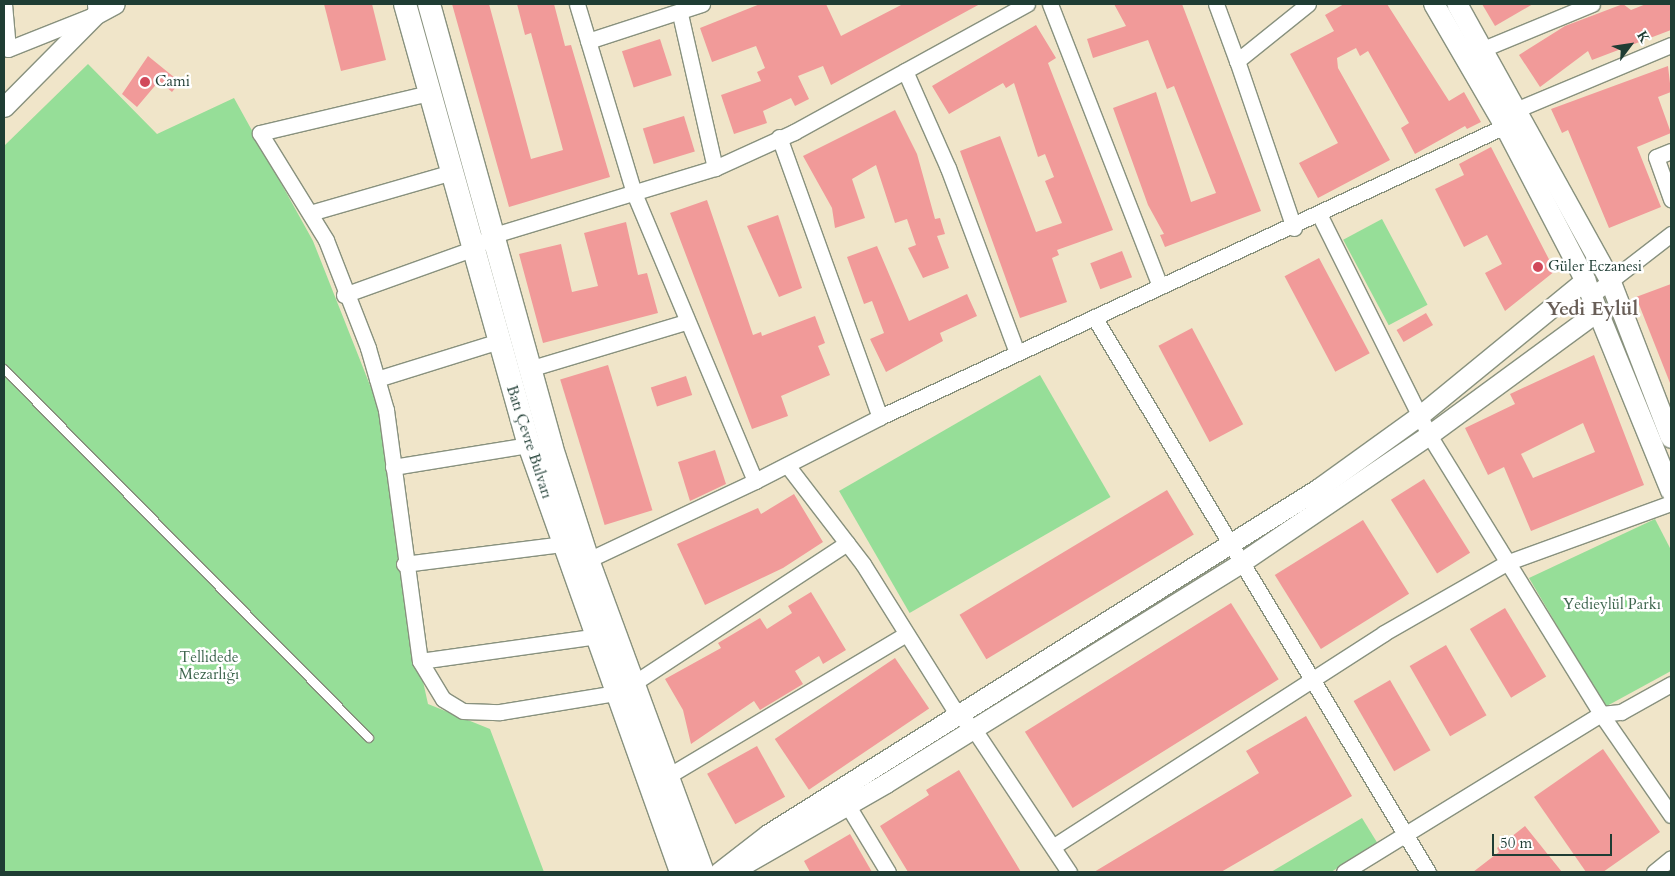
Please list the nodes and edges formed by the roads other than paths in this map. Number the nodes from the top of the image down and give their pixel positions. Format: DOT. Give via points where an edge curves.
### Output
graph roads {
  1 [pos="4,4"];
  2 [pos="115,4"];
  3 [pos="405,4"];
  4 [pos="428,4"];
  5 [pos="577,4"];
  6 [pos="702,4"];
  7 [pos="1027,4"];
  8 [pos="1050,4"];
  9 [pos="1216,4"];
  10 [pos="1308,4"];
  11 [pos="1434,4"];
  12 [pos="1457,4"];
  13 [pos="1592,4"];
  14 [pos="95,9"];
  15 [pos="680,14"];
  16 [pos="588,41"];
  17 [pos="1671,45"];
  18 [pos="1483,49"];
  19 [pos="6,50"];
  20 [pos="1237,61"];
  21 [pos="905,71"];
  22 [pos="429,93"];
  23 [pos="4,107"];
  24 [pos="1518,108"];
  25 [pos="1505,126"];
  26 [pos="779,137"];
  27 [pos="1671,151"];
  28 [pos="715,168"];
  29 [pos="452,172"];
  30 [pos="634,193"];
  31 [pos="1671,199"];
  32 [pos="310,213"];
  33 [pos="1320,216"];
  34 [pos="1294,228"];
  35 [pos="1671,234"];
  36 [pos="491,236"];
  37 [pos="472,250"];
  38 [pos="1610,280"];
  39 [pos="1160,286"];
  40 [pos="344,295"];
  41 [pos="1592,295"];
  42 [pos="1094,317"];
  43 [pos="686,322"];
  44 [pos="496,342"];
  45 [pos="1017,353"];
  46 [pos="4,369"];
  47 [pos="529,369"];
  48 [pos="376,379"];
  49 [pos="1419,416"];
  50 [pos="880,417"];
  51 [pos="1429,435"];
  52 [pos="1671,438"];
  53 [pos="529,445"];
  54 [pos="787,465"];
  55 [pos="393,467"];
  56 [pos="755,481"];
  57 [pos="1671,491"];
  58 [pos="1671,503"];
  59 [pos="846,543"];
  60 [pos="562,544"];
  61 [pos="1228,545"];
  62 [pos="588,560"];
  63 [pos="1506,563"];
  64 [pos="404,564"];
  65 [pos="1239,564"];
  66 [pos="906,634"];
  67 [pos="597,636"];
  68 [pos="420,661"];
  69 [pos="1312,680"];
  70 [pos="1671,684"];
  71 [pos="625,688"];
  72 [pos="957,714"];
  73 [pos="1601,714"];
  74 [pos="973,728"];
  75 [pos="369,738"];
  76 [pos="668,776"];
  77 [pos="848,806"];
  78 [pos="1671,815"];
  79 [pos="1404,836"];
  80 [pos="1054,846"];
  81 [pos="1671,858"];
  82 [pos="681,872"];
  83 [pos="703,872"];
  84 [pos="719,872"];
  85 [pos="728,872"];
  86 [pos="888,872"];
  87 [pos="1069,872"];
  88 [pos="1344,872"];
  89 [pos="1428,872"];
  90 [pos="1654,872"];
  1 -- 19 [label="street"];
  2 -- 14 [label="street"];
  3 -- 22 [label="main road, Batı Çevre Bulvarı"];
  4 -- 36 [label="main road, Batı Çevre Bulvarı"];
  5 -- 16 [label="street"];
  6 -- 15 [label="street"];
  7 -- 21 [label="street"];
  8 -- 39 [label="street"];
  9 -- 20 [label="street"];
  10 -- 20 [label="street"];
  11 -- 25 [label="main road"];
  12 -- 18 [label="main road"];
  13 -- 18 [label="street"];
  14 -- 19 [label="street"];
  14 -- 23 [label="street"];
  15 -- 16 [label="street"];
  15 -- 28 [label="street"];
  16 -- 30 [label="street"];
  17 -- 24 [label="street"];
  18 -- 24 [label="main road"];
  20 -- 34 [label="street"];
  21 -- 26 [label="street"];
  21 -- 45 [label="street" via="948,168"];
  22 -- 29 [label="main road, Batı Çevre Bulvarı"];
  22 -- 32 [label="street" via="260,133"];
  24 -- 25 [label="street"];
  24 -- 38 [label="main road"];
  25 -- 33 [label="street"];
  25 -- 41 [label="main road"];
  26 -- 28 [label="street"];
  26 -- 50 [label="street"];
  27 -- 31 [label="street" via="1656,158"];
  28 -- 30 [label="street"];
  29 -- 32 [label="street"];
  29 -- 37 [label="main road, Batı Çevre Bulvarı"];
  30 -- 36 [label="street"];
  30 -- 43 [label="street"];
  32 -- 40 [label="street" via="326,240"];
  33 -- 34 [label="street"];
  33 -- 49 [label="street"];
  34 -- 39 [label="street"];
  35 -- 38 [label="street"];
  36 -- 37 [label="street"];
  36 -- 47 [label="main road, Batı Çevre Bulvarı"];
  37 -- 40 [label="street"];
  37 -- 44 [label="main road, Batı Çevre Bulvarı"];
  38 -- 41 [label="street"];
  38 -- 52 [label="main road"];
  39 -- 42 [label="street"];
  40 -- 48 [label="street"];
  41 -- 49 [label="street"];
  41 -- 51 [label="street"];
  41 -- 57 [label="main road"];
  42 -- 45 [label="street"];
  42 -- 61 [label="street"];
  43 -- 47 [label="street"];
  43 -- 56 [label="street" via="711,370"];
  44 -- 48 [label="street"];
  44 -- 53 [label="main road, Batı Çevre Bulvarı"];
  45 -- 50 [label="street"];
  46 -- 75 [label="lane"];
  47 -- 62 [label="main road, Batı Çevre Bulvarı"];
  48 -- 55 [label="street"];
  49 -- 51 [label="street"];
  49 -- 61 [label="street" via="1319,488"];
  50 -- 54 [label="street"];
  51 -- 63 [label="street"];
  51 -- 65 [label="street"];
  53 -- 55 [label="street"];
  53 -- 60 [label="main road, Batı Çevre Bulvarı"];
  54 -- 56 [label="street"];
  54 -- 59 [label="street"];
  55 -- 64 [label="street"];
  56 -- 62 [label="street"];
  58 -- 63 [label="street"];
  59 -- 66 [label="street"];
  59 -- 71 [label="street"];
  60 -- 62 [label="street"];
  60 -- 64 [label="street"];
  60 -- 67 [label="main road, Batı Çevre Bulvarı"];
  61 -- 65 [label="street"];
  61 -- 72 [label="street"];
  62 -- 71 [label="main road, Batı Çevre Bulvarı"];
  63 -- 69 [label="street"];
  63 -- 73 [label="street"];
  64 -- 68 [label="street"];
  65 -- 69 [label="street"];
  65 -- 74 [label="street"];
  66 -- 72 [label="street"];
  66 -- 76 [label="street"];
  67 -- 68 [label="street"];
  67 -- 71 [label="main road, Batı Çevre Bulvarı"];
  68 -- 71 [label="street" via="443,699 463,711 500,712"];
  69 -- 79 [label="street"];
  69 -- 80 [label="street"];
  70 -- 73 [label="street" via="1621,712"];
  71 -- 76 [label="main road, Batı Çevre Bulvarı"];
  71 -- 82 [label="main road, Batı Çevre Bulvarı"];
  72 -- 74 [label="street"];
  72 -- 84 [label="street" via="768,834"];
  73 -- 78 [label="street"];
  73 -- 79 [label="street"];
  74 -- 77 [label="street"];
  74 -- 80 [label="street"];
  76 -- 83 [label="main road, Batı Çevre Bulvarı"];
  77 -- 85 [label="street"];
  77 -- 86 [label="street"];
  79 -- 88 [label="street"];
  79 -- 89 [label="street"];
  80 -- 87 [label="street"];
  81 -- 90 [label="street"];
}
